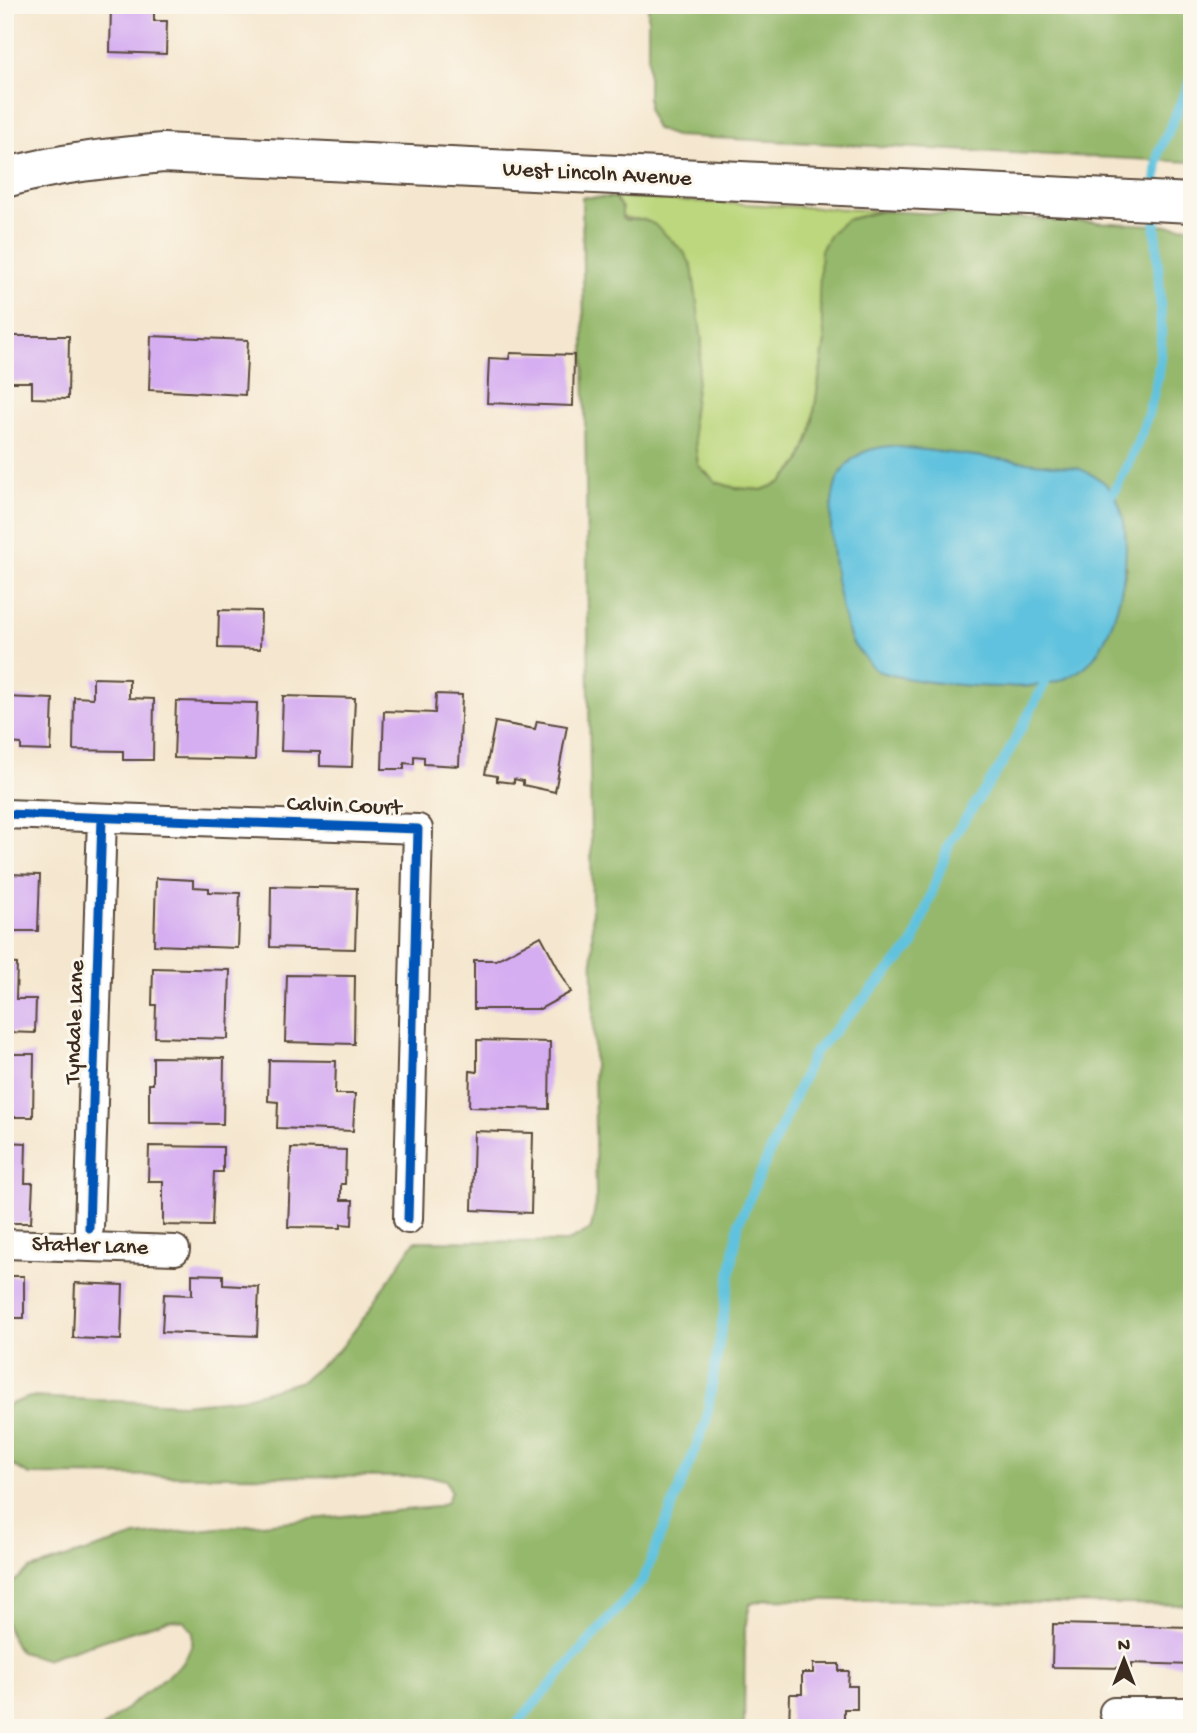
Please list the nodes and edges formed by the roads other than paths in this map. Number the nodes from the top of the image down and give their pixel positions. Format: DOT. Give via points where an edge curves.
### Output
graph roads {
  1 [pos="5,178"];
  2 [pos="1184,203"];
  3 [pos="5,814"];
  4 [pos="102,818"];
  5 [pos="408,1219"];
  6 [pos="89,1228"];
  7 [pos="5,1244"];
  8 [pos="175,1250"];
  9 [pos="1114,1712"];
  10 [pos="1192,1712"];
  1 -- 2 [label="main road, West Lincoln Avenue" via="96,159 163,153"];
  3 -- 4 [label="street, Calvin Court"];
  4 -- 5 [label="street, Calvin Court" via="418,829"];
  4 -- 6 [label="street, Tyndale Lane"];
  7 -- 8 [label="street, Statler Lane"];
  9 -- 10 [label="street"];
}
